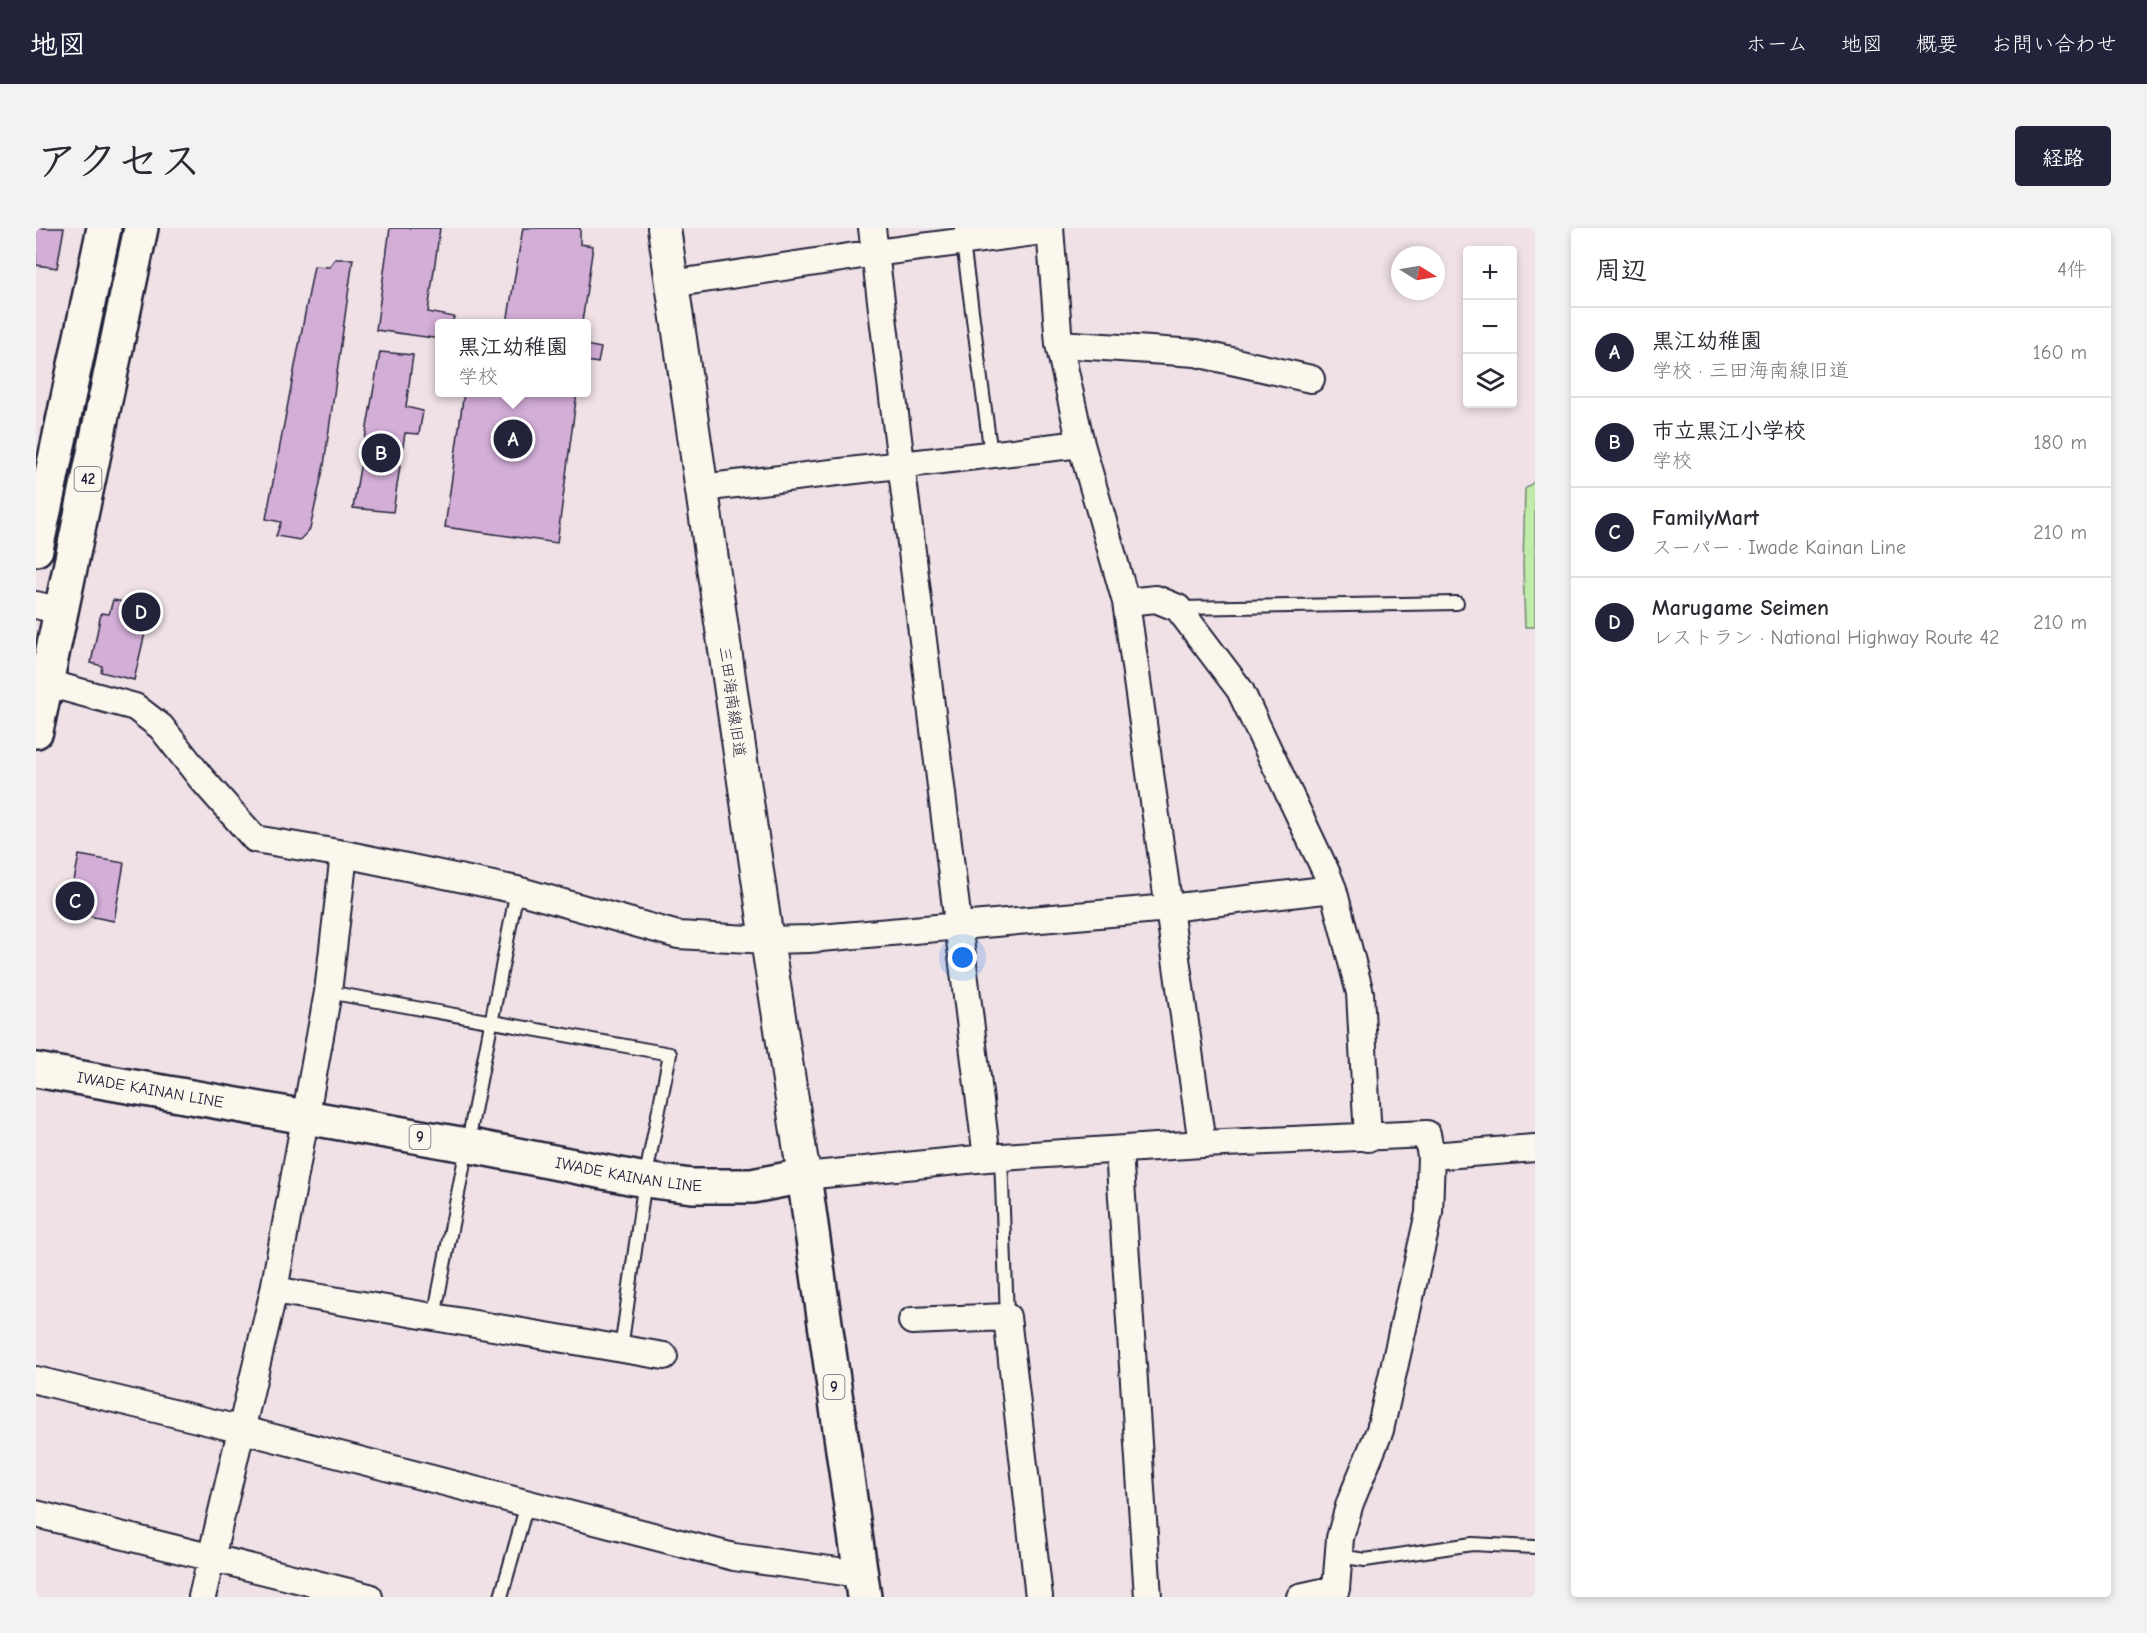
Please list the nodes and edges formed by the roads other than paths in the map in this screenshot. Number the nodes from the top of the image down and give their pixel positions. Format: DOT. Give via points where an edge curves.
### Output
graph roads {
  1 [pos="104,228"];
  2 [pos="141,228"];
  3 [pos="664,228"];
  4 [pos="872,228"];
  5 [pos="1050,229"];
  6 [pos="962,235"];
  7 [pos="875,253"];
  8 [pos="671,284"];
  9 [pos="1059,344"];
  10 [pos="1311,379"];
  11 [pos="1081,444"];
  12 [pos="991,455"];
  13 [pos="901,465"];
  14 [pos="701,488"];
  15 [pos="36,549"];
  16 [pos="1126,602"];
  17 [pos="1457,603"];
  18 [pos="48,608"];
  19 [pos="1178,608"];
  20 [pos="41,681"];
  21 [pos="36,731"];
  22 [pos="344,854"];
  23 [pos="1333,889"];
  24 [pos="517,890"];
  25 [pos="1169,908"];
  26 [pos="958,926"];
  27 [pos="767,940"];
  28 [pos="328,992"];
  29 [pos="491,1022"];
  30 [pos="36,1070"];
  31 [pos="304,1118"];
  32 [pos="1368,1138"];
  33 [pos="1202,1144"];
  34 [pos="466,1145"];
  35 [pos="1535,1148"];
  36 [pos="1119,1151"];
  37 [pos="1431,1156"];
  38 [pos="994,1157"];
  39 [pos="804,1176"];
  40 [pos="645,1180"];
  41 [pos="274,1290"];
  42 [pos="434,1317"];
  43 [pos="1007,1317"];
  44 [pos="912,1321"];
  45 [pos="621,1349"];
  46 [pos="664,1356"];
  47 [pos="36,1380"];
  48 [pos="243,1430"];
  49 [pos="527,1504"];
  50 [pos="36,1514"];
  51 [pos="1535,1547"];
  52 [pos="1339,1556"];
  53 [pos="212,1557"];
  54 [pos="862,1586"];
  55 [pos="1337,1593"];
  56 [pos="202,1597"];
  57 [pos="369,1597"];
  58 [pos="501,1597"];
  59 [pos="1039,1597"];
  60 [pos="1148,1597"];
  61 [pos="1300,1597"];
  1 -- 15 [label="main road, 42"];
  2 -- 18 [label="main road, 42"];
  3 -- 8 [label="street, 三田海南線旧道"];
  4 -- 7 [label="street"];
  5 -- 6 [label="street"];
  5 -- 9 [label="street"];
  6 -- 7 [label="street"];
  6 -- 12 [label="lane"];
  7 -- 8 [label="street"];
  7 -- 13 [label="street"];
  8 -- 14 [label="street, 三田海南線旧道"];
  9 -- 10 [label="street" via="1196,353"];
  9 -- 11 [label="street"];
  11 -- 12 [label="street"];
  11 -- 16 [label="street"];
  12 -- 13 [label="street"];
  13 -- 14 [label="street"];
  13 -- 26 [label="street"];
  14 -- 27 [label="street, 三田海南線旧道"];
  16 -- 19 [label="street" via="1155,599"];
  16 -- 25 [label="street"];
  17 -- 19 [label="lane"];
  18 -- 20 [label="main road, 42"];
  19 -- 23 [label="street" via="1240,690"];
  20 -- 21 [label="main road, 42"];
  20 -- 22 [label="street" via="135,707 161,727 255,839"];
  22 -- 24 [label="street"];
  22 -- 28 [label="street"];
  23 -- 25 [label="street"];
  23 -- 32 [label="street" via="1360,993"];
  24 -- 27 [label="street" via="678,935"];
  24 -- 29 [label="lane"];
  25 -- 26 [label="street"];
  25 -- 33 [label="street"];
  26 -- 27 [label="street"];
  26 -- 38 [label="street"];
  27 -- 39 [label="street, 三田海南線旧道"];
  28 -- 29 [label="lane"];
  28 -- 31 [label="street"];
  29 -- 34 [label="lane"];
  29 -- 40 [label="lane" via="670,1054"];
  30 -- 31 [label="main road, IWADE KAINAN LINE / 9"];
  31 -- 34 [label="main road, IWADE KAINAN LINE / 9"];
  31 -- 41 [label="street"];
  32 -- 33 [label="street"];
  32 -- 37 [label="street" via="1427,1134"];
  33 -- 36 [label="street"];
  34 -- 40 [label="main road, IWADE KAINAN LINE / 9"];
  34 -- 42 [label="lane"];
  35 -- 37 [label="street"];
  36 -- 38 [label="street"];
  36 -- 60 [label="street"];
  37 -- 52 [label="street" via="1429,1213 1380,1430 1350,1503"];
  38 -- 39 [label="street"];
  38 -- 43 [label="lane"];
  39 -- 40 [label="main road, IWADE KAINAN LINE / 9" via="753,1186 692,1186"];
  39 -- 54 [label="main road, 9"];
  40 -- 45 [label="lane"];
  41 -- 42 [label="street"];
  41 -- 48 [label="street"];
  42 -- 45 [label="street"];
  43 -- 44 [label="street"];
  43 -- 59 [label="street"];
  45 -- 46 [label="street"];
  47 -- 48 [label="street"];
  48 -- 49 [label="street"];
  48 -- 53 [label="street"];
  49 -- 54 [label="street"];
  49 -- 58 [label="lane"];
  50 -- 53 [label="street"];
  51 -- 52 [label="lane" via="1472,1544 1365,1560"];
  52 -- 55 [label="street"];
  53 -- 56 [label="street"];
  53 -- 57 [label="street"];
  55 -- 61 [label="street"];
}
